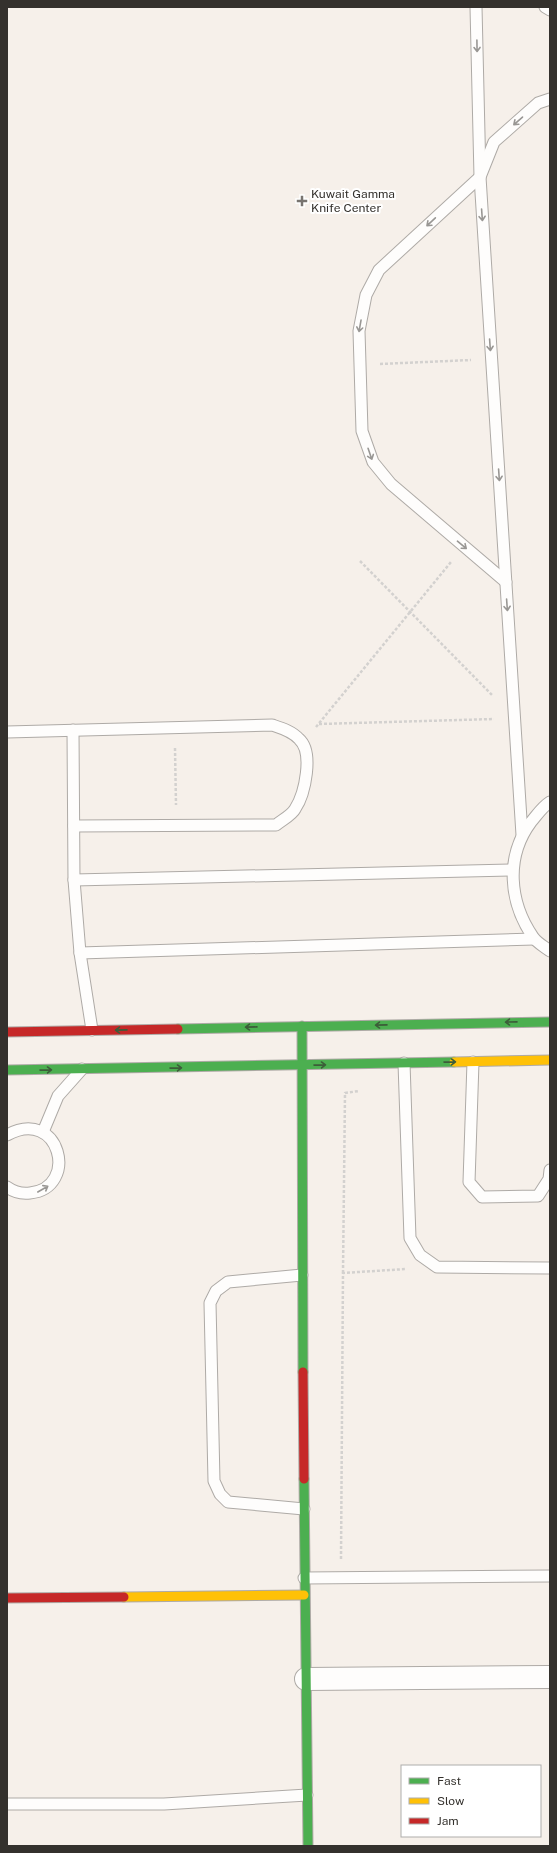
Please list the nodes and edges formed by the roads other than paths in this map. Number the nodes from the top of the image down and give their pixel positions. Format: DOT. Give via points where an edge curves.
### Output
graph roads {
  1 [pos="476,7"];
  2 [pos="545,7"];
  3 [pos="550,10"];
  4 [pos="550,99"];
  5 [pos="480,176"];
  6 [pos="506,582"];
  7 [pos="73,730"];
  8 [pos="7,732"];
  9 [pos="550,802"];
  10 [pos="74,826"];
  11 [pos="522,835"];
  12 [pos="512,870"];
  13 [pos="74,880"];
  14 [pos="534,939"];
  15 [pos="550,951"];
  16 [pos="80,953"];
  17 [pos="550,1022"];
  18 [pos="302,1026"];
  19 [pos="92,1030"];
  20 [pos="7,1032"];
  21 [pos="550,1060"];
  22 [pos="473,1062"];
  23 [pos="404,1063"];
  24 [pos="301,1066"];
  25 [pos="82,1069"];
  26 [pos="7,1070"];
  27 [pos="43,1132"];
  28 [pos="7,1135"];
  29 [pos="550,1170"];
  30 [pos="7,1187"];
  31 [pos="550,1268"];
  32 [pos="302,1275"];
  33 [pos="304,1509"];
  34 [pos="550,1576"];
  35 [pos="304,1578"];
  36 [pos="304,1595"];
  37 [pos="7,1598"];
  38 [pos="550,1677"];
  39 [pos="306,1679"];
  40 [pos="307,1794"];
  41 [pos="7,1804"];
  42 [pos="308,1846"];
  1 -- 5 [label="lane, one-way"];
  2 -- 3 [label="lane"];
  4 -- 5 [label="lane, one-way" via="538,103 494,142"];
  5 -- 6 [label="lane, one-way"];
  5 -- 6 [label="lane, one-way" via="378,270 366,295 360,324 362,431 373,462 391,484"];
  6 -- 11 [label="lane, one-way"];
  7 -- 8 [label="lane"];
  7 -- 10 [label="lane"];
  7 -- 10 [label="lane" via="272,725 287,730 300,739 307,758 305,787 295,810 276,825"];
  9 -- 11 [label="lane"];
  10 -- 13 [label="lane"];
  11 -- 12 [label="lane"];
  12 -- 13 [label="lane"];
  12 -- 14 [label="lane" via="516,906"];
  13 -- 16 [label="lane"];
  14 -- 15 [label="lane"];
  14 -- 16 [label="lane"];
  16 -- 19 [label="lane"];
  17 -- 18 [label="street, one-way"];
  18 -- 19 [label="street, one-way"];
  18 -- 24 [label="street"];
  19 -- 20 [label="street"];
  21 -- 22 [label="street"];
  23 -- 22 [label="street, one-way"];
  22 -- 29 [label="lane" via="469,1182 482,1197 538,1196 549,1179"];
  24 -- 23 [label="street, one-way"];
  23 -- 31 [label="lane" via="410,1238 420,1255 437,1267"];
  25 -- 24 [label="street, one-way"];
  24 -- 32 [label="street"];
  26 -- 25 [label="street, one-way"];
  25 -- 27 [label="lane" via="58,1096"];
  27 -- 28 [label="lane" via="30,1128 18,1129"];
  30 -- 27 [label="lane, one-way" via="23,1194 36,1193 48,1187 56,1177 60,1164 59,1152 53,1140"];
  32 -- 33 [label="street"];
  32 -- 33 [label="lane" via="228,1282 216,1291 210,1303 214,1481 220,1494 228,1502"];
  33 -- 35 [label="street"];
  34 -- 35 [label="lane"];
  35 -- 36 [label="street"];
  36 -- 37 [label="street"];
  36 -- 39 [label="street"];
  38 -- 39 [label="street"];
  39 -- 40 [label="street"];
  40 -- 41 [label="lane" via="164,1804"];
  40 -- 42 [label="street"];
}
